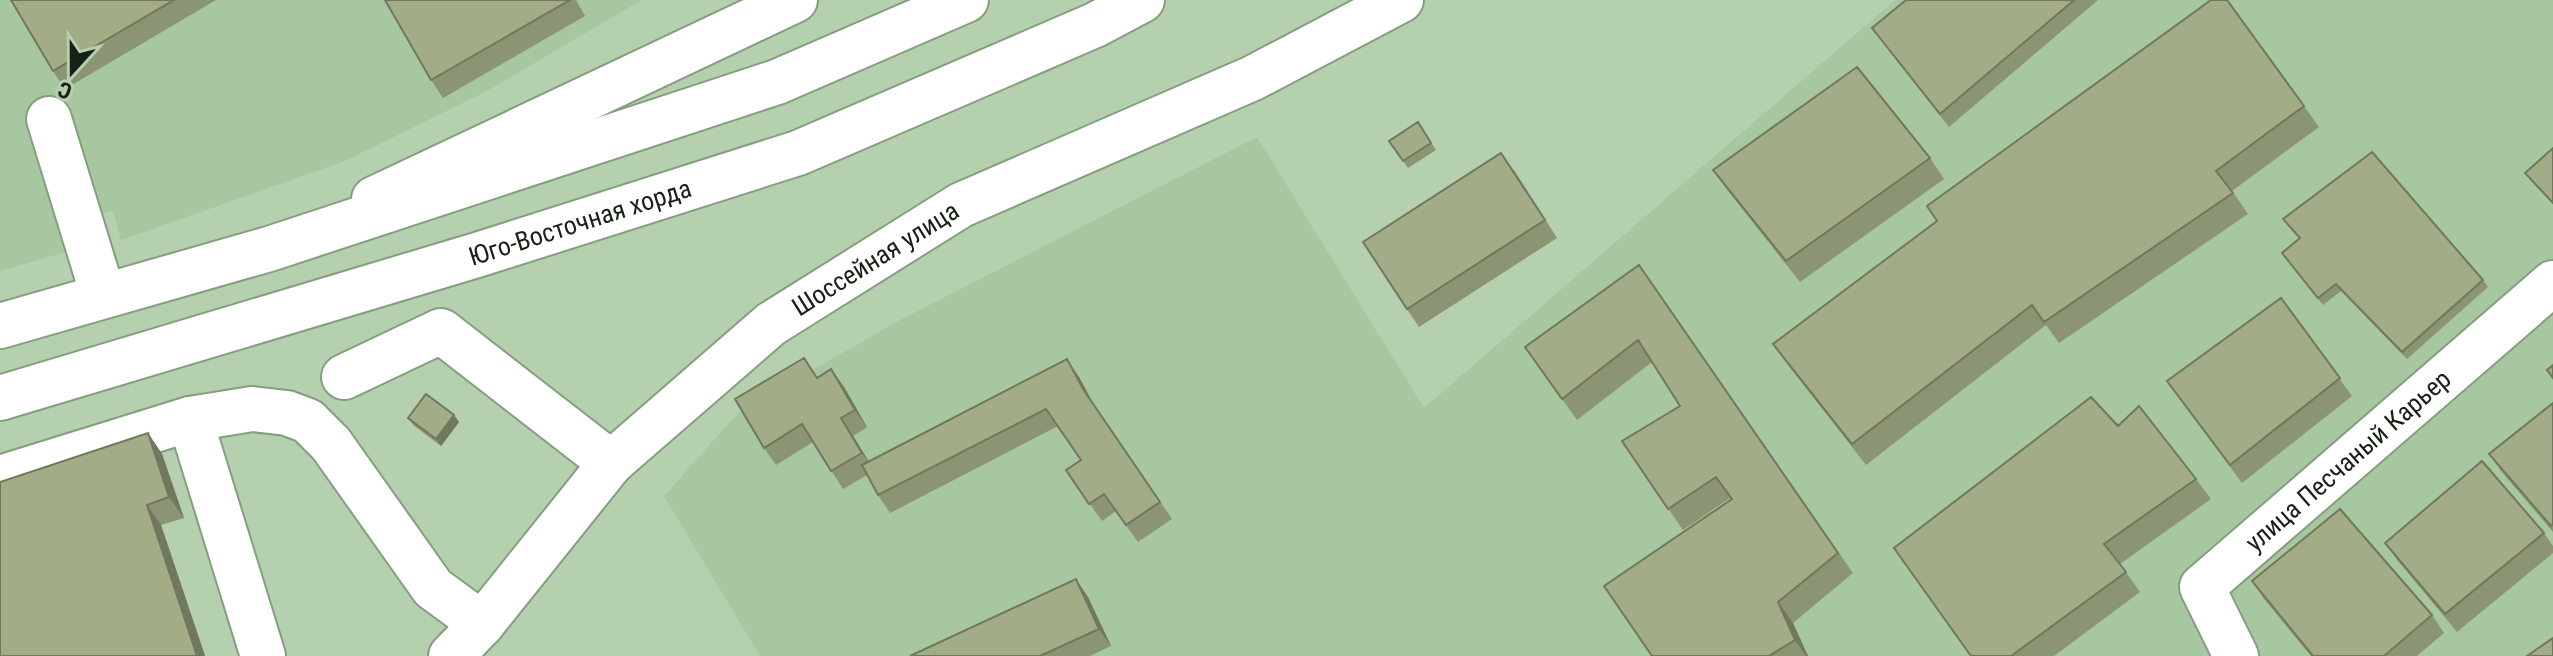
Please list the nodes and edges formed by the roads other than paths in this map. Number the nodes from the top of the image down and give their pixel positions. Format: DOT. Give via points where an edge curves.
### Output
graph roads {
  1 [pos="795,0"];
  2 [pos="966,0"];
  3 [pos="1142,0"];
  4 [pos="1401,0"];
  5 [pos="49,119"];
  6 [pos="269,249"];
  7 [pos="2553,283"];
  8 [pos="103,295"];
  9 [pos="0,326"];
  10 [pos="344,377"];
  11 [pos="0,398"];
  12 [pos="190,419"];
  13 [pos="611,463"];
  14 [pos="0,478"];
  15 [pos="482,624"];
  16 [pos="263,656"];
  17 [pos="451,656"];
  18 [pos="2236,656"];
  1 -- 6 [label="main road"];
  2 -- 6 [label="main road" via="777,82"];
  3 -- 11 [label="main road, Юго-Восточная хорда" via="798,153"];
  4 -- 13 [label="main road, Шоссейная улица" via="1253,78 961,205 771,324"];
  5 -- 8 [label="main road"];
  6 -- 8 [label="main road"];
  7 -- 18 [label="main road, улица Песчаный Карьер" via="2202,587"];
  8 -- 9 [label="main road"];
  10 -- 13 [label="main road" via="441,331"];
  12 -- 14 [label="main road"];
  12 -- 15 [label="main road" via="252,409 308,421 331,444 433,588"];
  12 -- 16 [label="main road"];
  13 -- 15 [label="main road, Шоссейная улица"];
  15 -- 17 [label="main road, Шоссейная улица"];
}
